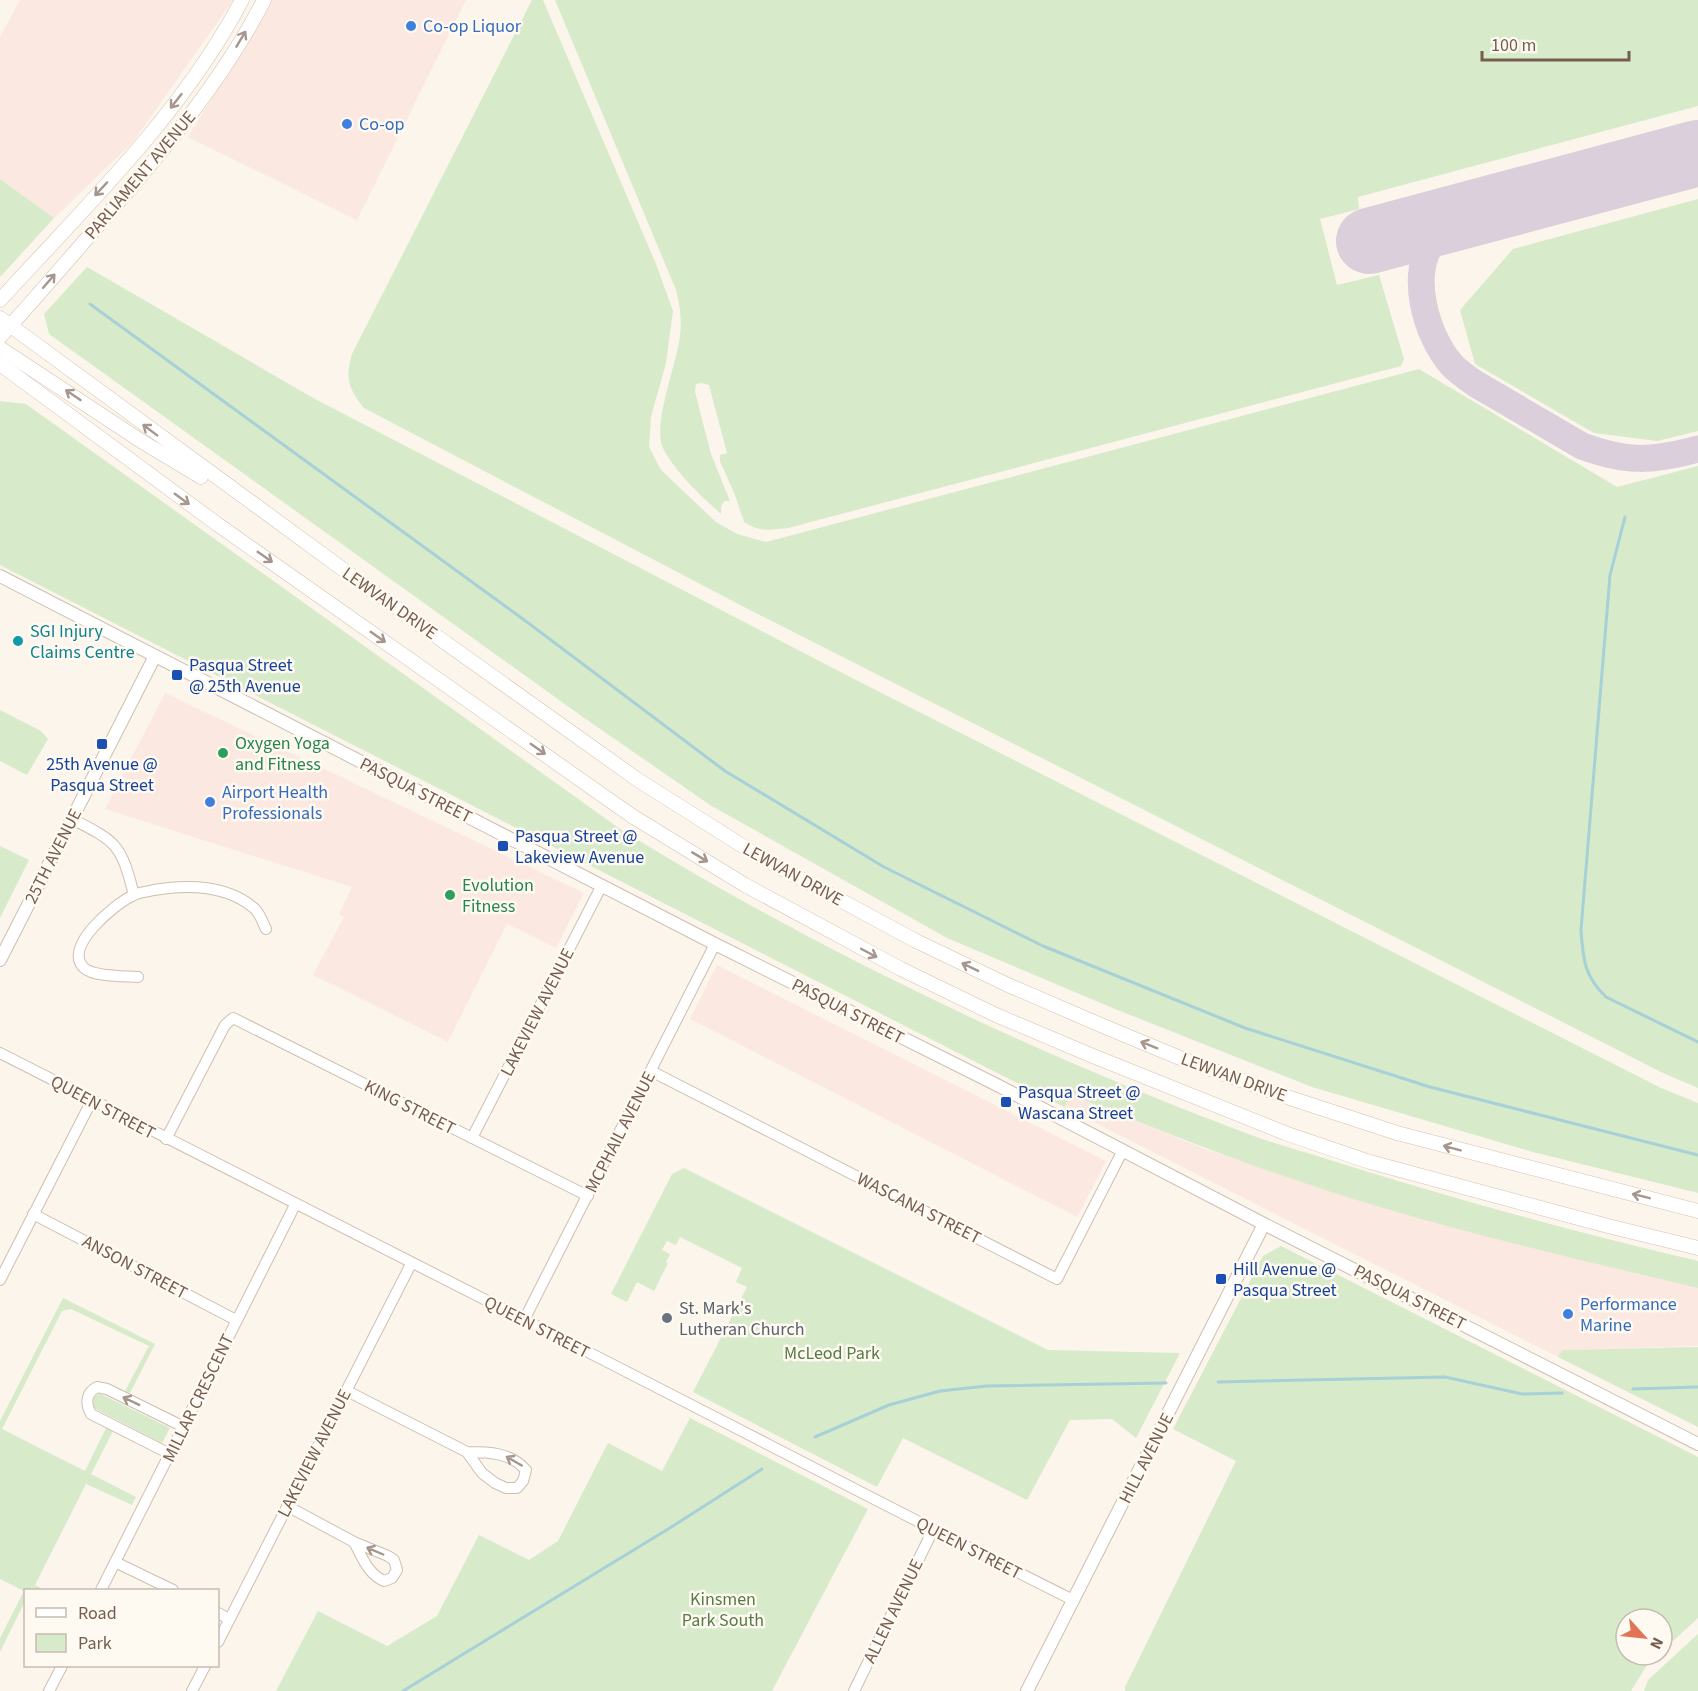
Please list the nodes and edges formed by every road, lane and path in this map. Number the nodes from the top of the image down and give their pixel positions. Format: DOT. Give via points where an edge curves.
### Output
graph roads {
  1 [pos="242,0"];
  2 [pos="264,0"];
  3 [pos="0,300"];
  4 [pos="4,324"];
  5 [pos="0,337"];
  6 [pos="0,348"];
  7 [pos="0,364"];
  8 [pos="283,526"];
  9 [pos="0,576"];
  10 [pos="155,656"];
  11 [pos="72,819"];
  12 [pos="602,885"];
  13 [pos="134,895"];
  14 [pos="266,929"];
  15 [pos="715,944"];
  16 [pos="0,960"];
  17 [pos="138,977"];
  18 [pos="0,1053"];
  19 [pos="651,1071"];
  20 [pos="92,1100"];
  21 [pos="472,1138"];
  22 [pos="166,1139"];
  23 [pos="1123,1150"];
  24 [pos="588,1196"];
  25 [pos="295,1205"];
  26 [pos="1698,1211"];
  27 [pos="33,1214"];
  28 [pos="1264,1224"];
  29 [pos="1698,1248"];
  30 [pos="411,1264"];
  31 [pos="0,1280"];
  32 [pos="237,1320"];
  33 [pos="524,1320"];
  34 [pos="347,1390"];
  35 [pos="184,1427"];
  36 [pos="1698,1443"];
  37 [pos="467,1452"];
  38 [pos="170,1454"];
  39 [pos="287,1506"];
  40 [pos="933,1530"];
  41 [pos="354,1542"];
  42 [pos="115,1562"];
  43 [pos="102,1589"];
  44 [pos="171,1589"];
  45 [pos="1073,1600"];
  46 [pos="219,1614"];
  47 [pos="229,1619"];
  48 [pos="219,1640"];
  49 [pos="61,1667"];
  50 [pos="205,1667"];
  51 [pos="48,1691"];
  52 [pos="192,1691"];
  53 [pos="854,1691"];
  54 [pos="1027,1691"];
  1 -- 3 [label="main road, PARLIAMENT AVENUE, one-way" via="192,79 141,146"];
  4 -- 2 [label="main road, PARLIAMENT AVENUE, one-way" via="188,119"];
  4 -- 5 [label="main road, PARLIAMENT AVENUE"];
  8 -- 4 [label="main road, LEWVAN DRIVE, one-way"];
  8 -- 6 [label="main road, one-way" via="141,441"];
  7 -- 29 [label="main road, LEWVAN DRIVE, one-way" via="217,524 632,816 745,885 901,969 996,1015 1285,1133 1415,1175"];
  26 -- 8 [label="main road, LEWVAN DRIVE, one-way" via="1397,1133 1290,1098 1180,1058 1008,985 757,855 638,780"];
  9 -- 10 [label="street, PASQUA STREET"];
  10 -- 11 [label="street, 25TH AVENUE"];
  10 -- 12 [label="street, PASQUA STREET"];
  11 -- 13 [label="street" via="116,845 128,869"];
  11 -- 16 [label="street, 25TH AVENUE"];
  12 -- 15 [label="street, PASQUA STREET"];
  12 -- 21 [label="street, LAKEVIEW AVENUE"];
  13 -- 14 [label="street" via="178,886 217,890 256,910"];
  13 -- 17 [label="street" via="104,915 90,932 79,957 83,968 93,973"];
  15 -- 19 [label="street, MCPHAIL AVENUE"];
  15 -- 23 [label="street, PASQUA STREET"];
  18 -- 20 [label="street, QUEEN STREET"];
  19 -- 23 [label="street, WASCANA STREET" via="1057,1279"];
  19 -- 24 [label="street, MCPHAIL AVENUE"];
  20 -- 22 [label="street, QUEEN STREET"];
  20 -- 27 [label="street"];
  21 -- 22 [label="street, KING STREET" via="232,1018"];
  21 -- 24 [label="street, KING STREET"];
  22 -- 25 [label="street, QUEEN STREET"];
  23 -- 28 [label="street, PASQUA STREET"];
  24 -- 33 [label="street, MCPHAIL AVENUE"];
  25 -- 30 [label="street, QUEEN STREET"];
  25 -- 32 [label="street, MILLAR CRESCENT"];
  27 -- 31 [label="street"];
  27 -- 32 [label="street, ANSON STREET"];
  28 -- 36 [label="street, PASQUA STREET"];
  28 -- 45 [label="street, HILL AVENUE"];
  30 -- 33 [label="street, QUEEN STREET"];
  30 -- 34 [label="street, LAKEVIEW AVENUE"];
  32 -- 35 [label="street, MILLAR CRESCENT"];
  33 -- 40 [label="street, QUEEN STREET"];
  34 -- 37 [label="street"];
  34 -- 39 [label="street, LAKEVIEW AVENUE"];
  35 -- 38 [label="street, MILLAR CRESCENT"];
  35 -- 38 [label="street, one-way" via="107,1389 91,1390 87,1398 91,1414"];
  37 -- 37 [label="street, one-way" via="495,1483 517,1488 523,1481 525,1470 520,1463 493,1452"];
  38 -- 42 [label="street, MILLAR CRESCENT"];
  39 -- 41 [label="street"];
  39 -- 47 [label="street, LAKEVIEW AVENUE"];
  40 -- 45 [label="street, QUEEN STREET"];
  40 -- 53 [label="street, ALLEN AVENUE"];
  42 -- 43 [label="street, MILLAR CRESCENT"];
  42 -- 44 [label="street"];
  45 -- 54 [label="street, HILL AVENUE"];
  46 -- 47 [label="street"];
  47 -- 48 [label="street, LAKEVIEW AVENUE"];
  49 -- 51 [label="street"];
  50 -- 52 [label="street"];
}
